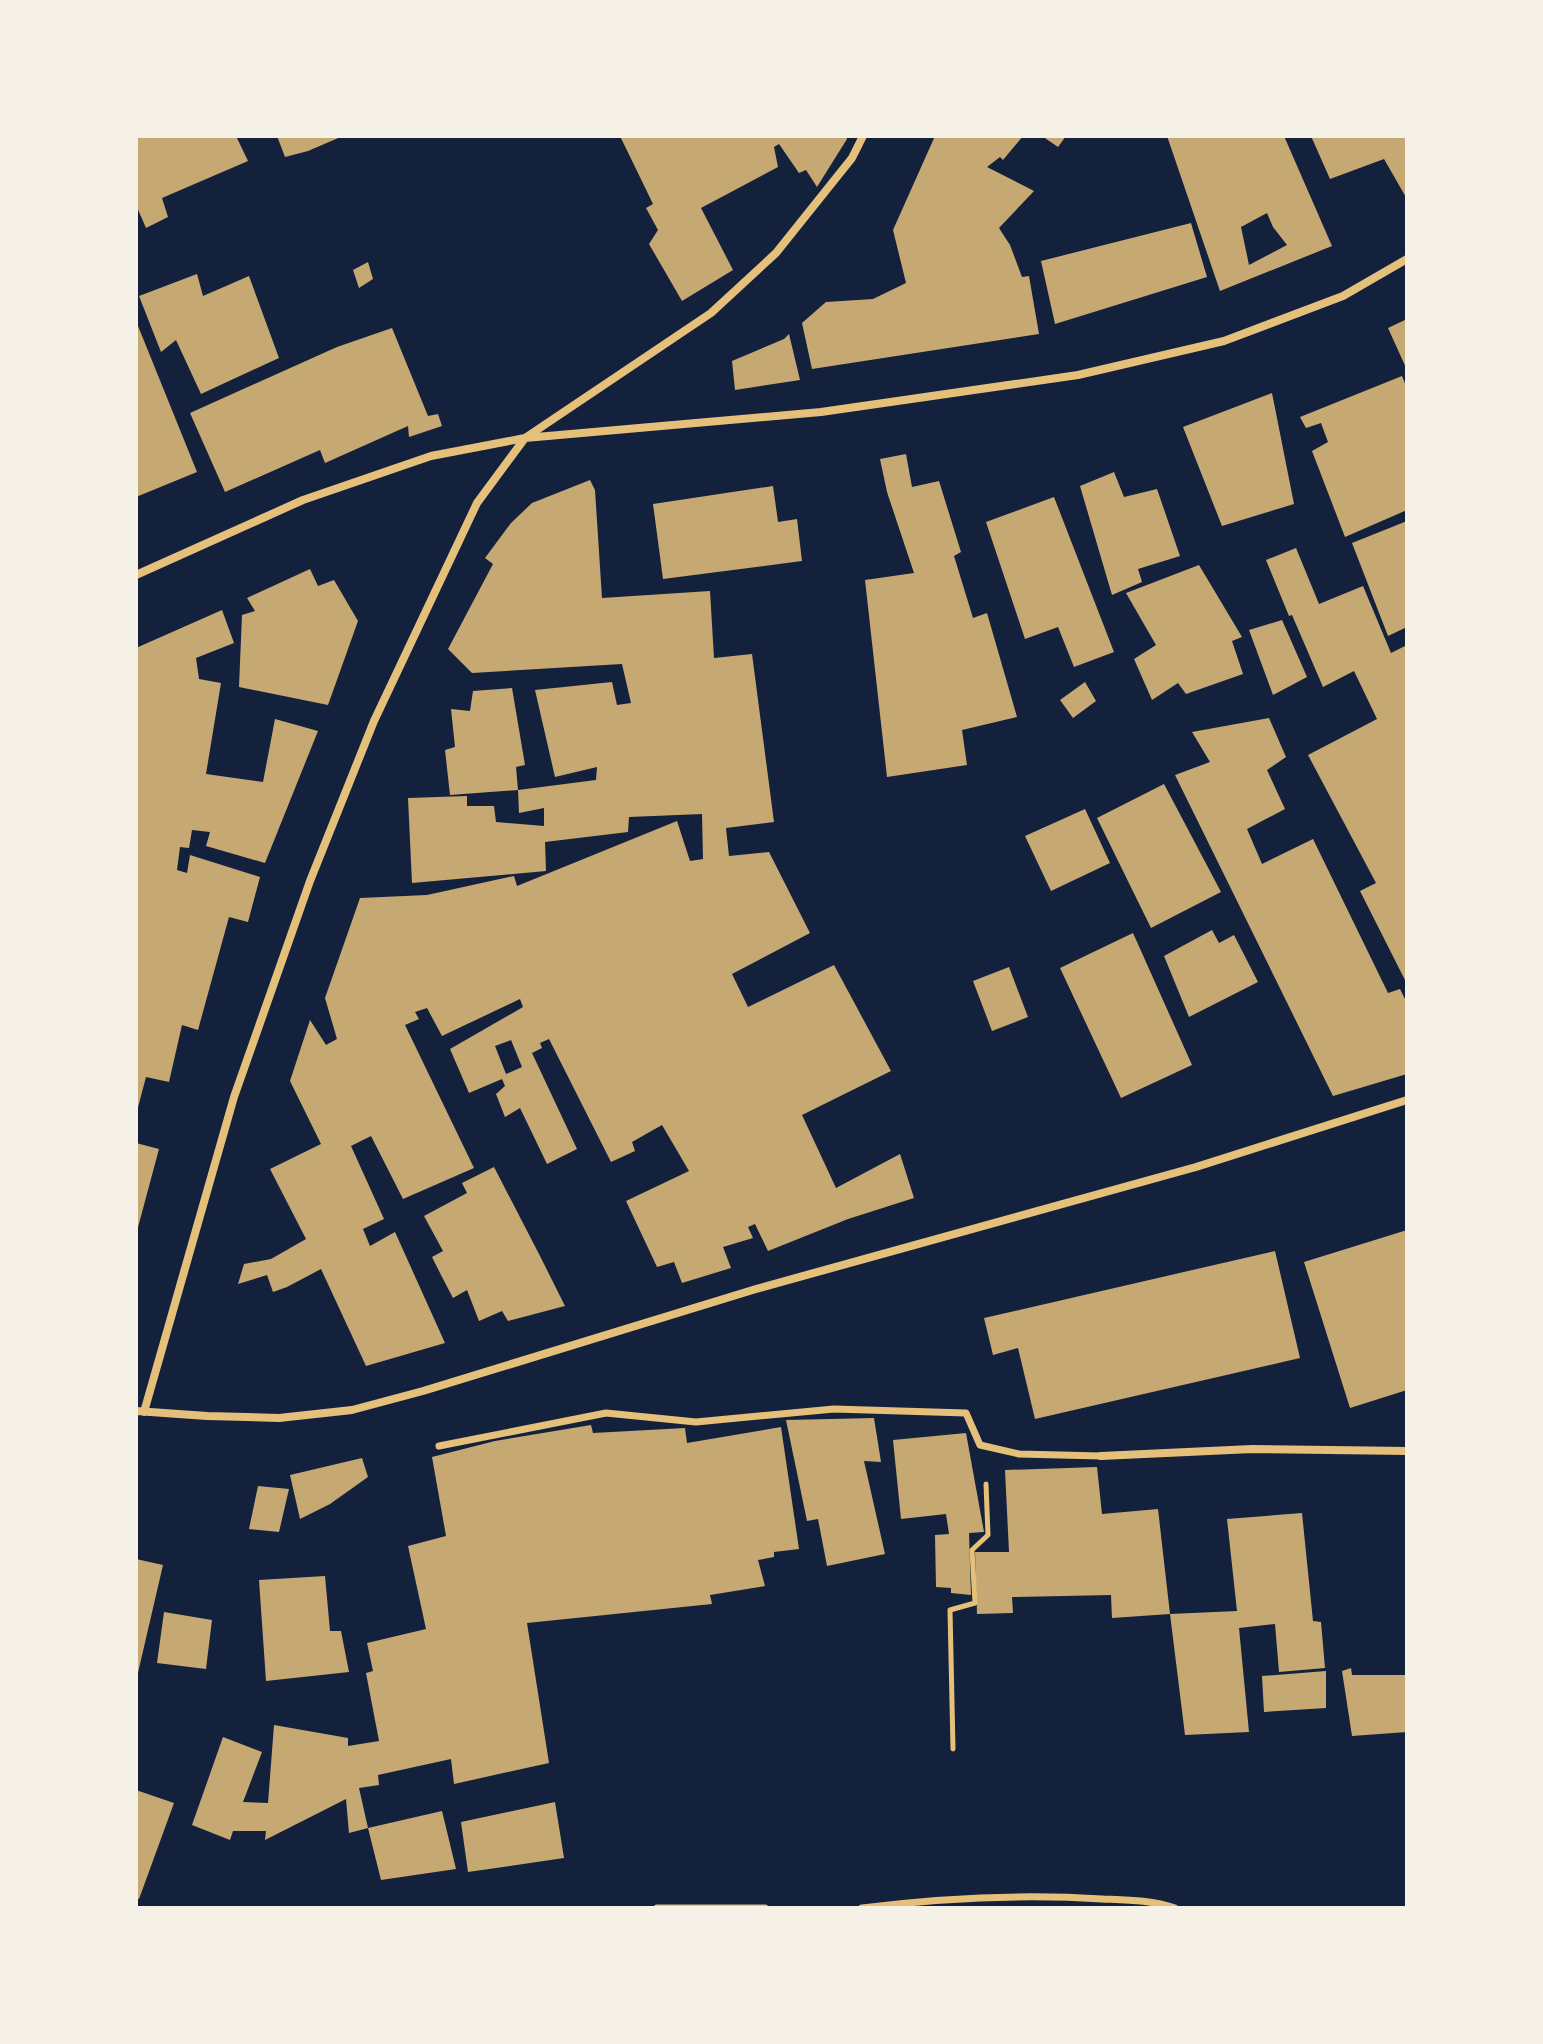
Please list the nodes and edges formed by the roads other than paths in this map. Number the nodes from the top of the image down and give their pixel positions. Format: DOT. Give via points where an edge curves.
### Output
graph roads {
  1 [pos="863,136"];
  2 [pos="1407,259"];
  3 [pos="525,438"];
  4 [pos="136,575"];
  5 [pos="1407,1100"];
  6 [pos="140,1412"];
  7 [pos="439,1446"];
  8 [pos="1407,1451"];
  9 [pos="1101,1456"];
  10 [pos="657,1908"];
  11 [pos="765,1908"];
  12 [pos="862,1908"];
  13 [pos="1175,1908"];
  1 -- 3 [label="street" via="852,158 776,253 711,313"];
  2 -- 3 [label="street" via="1343,296 1224,341 1078,375 821,412"];
  3 -- 4 [label="street" via="431,456 303,500"];
  3 -- 6 [label="street" via="477,503 374,721 310,881 234,1097"];
  5 -- 6 [label="street" via="1196,1167 756,1289 352,1410 279,1418"];
  7 -- 9 [label="street" via="606,1413 696,1422 834,1409 966,1413 980,1445 1019,1454"];
  8 -- 9 [label="street" via="1252,1449"];
  10 -- 11 [label="street"];
  12 -- 13 [label="street" via="1064,1896"];
}
